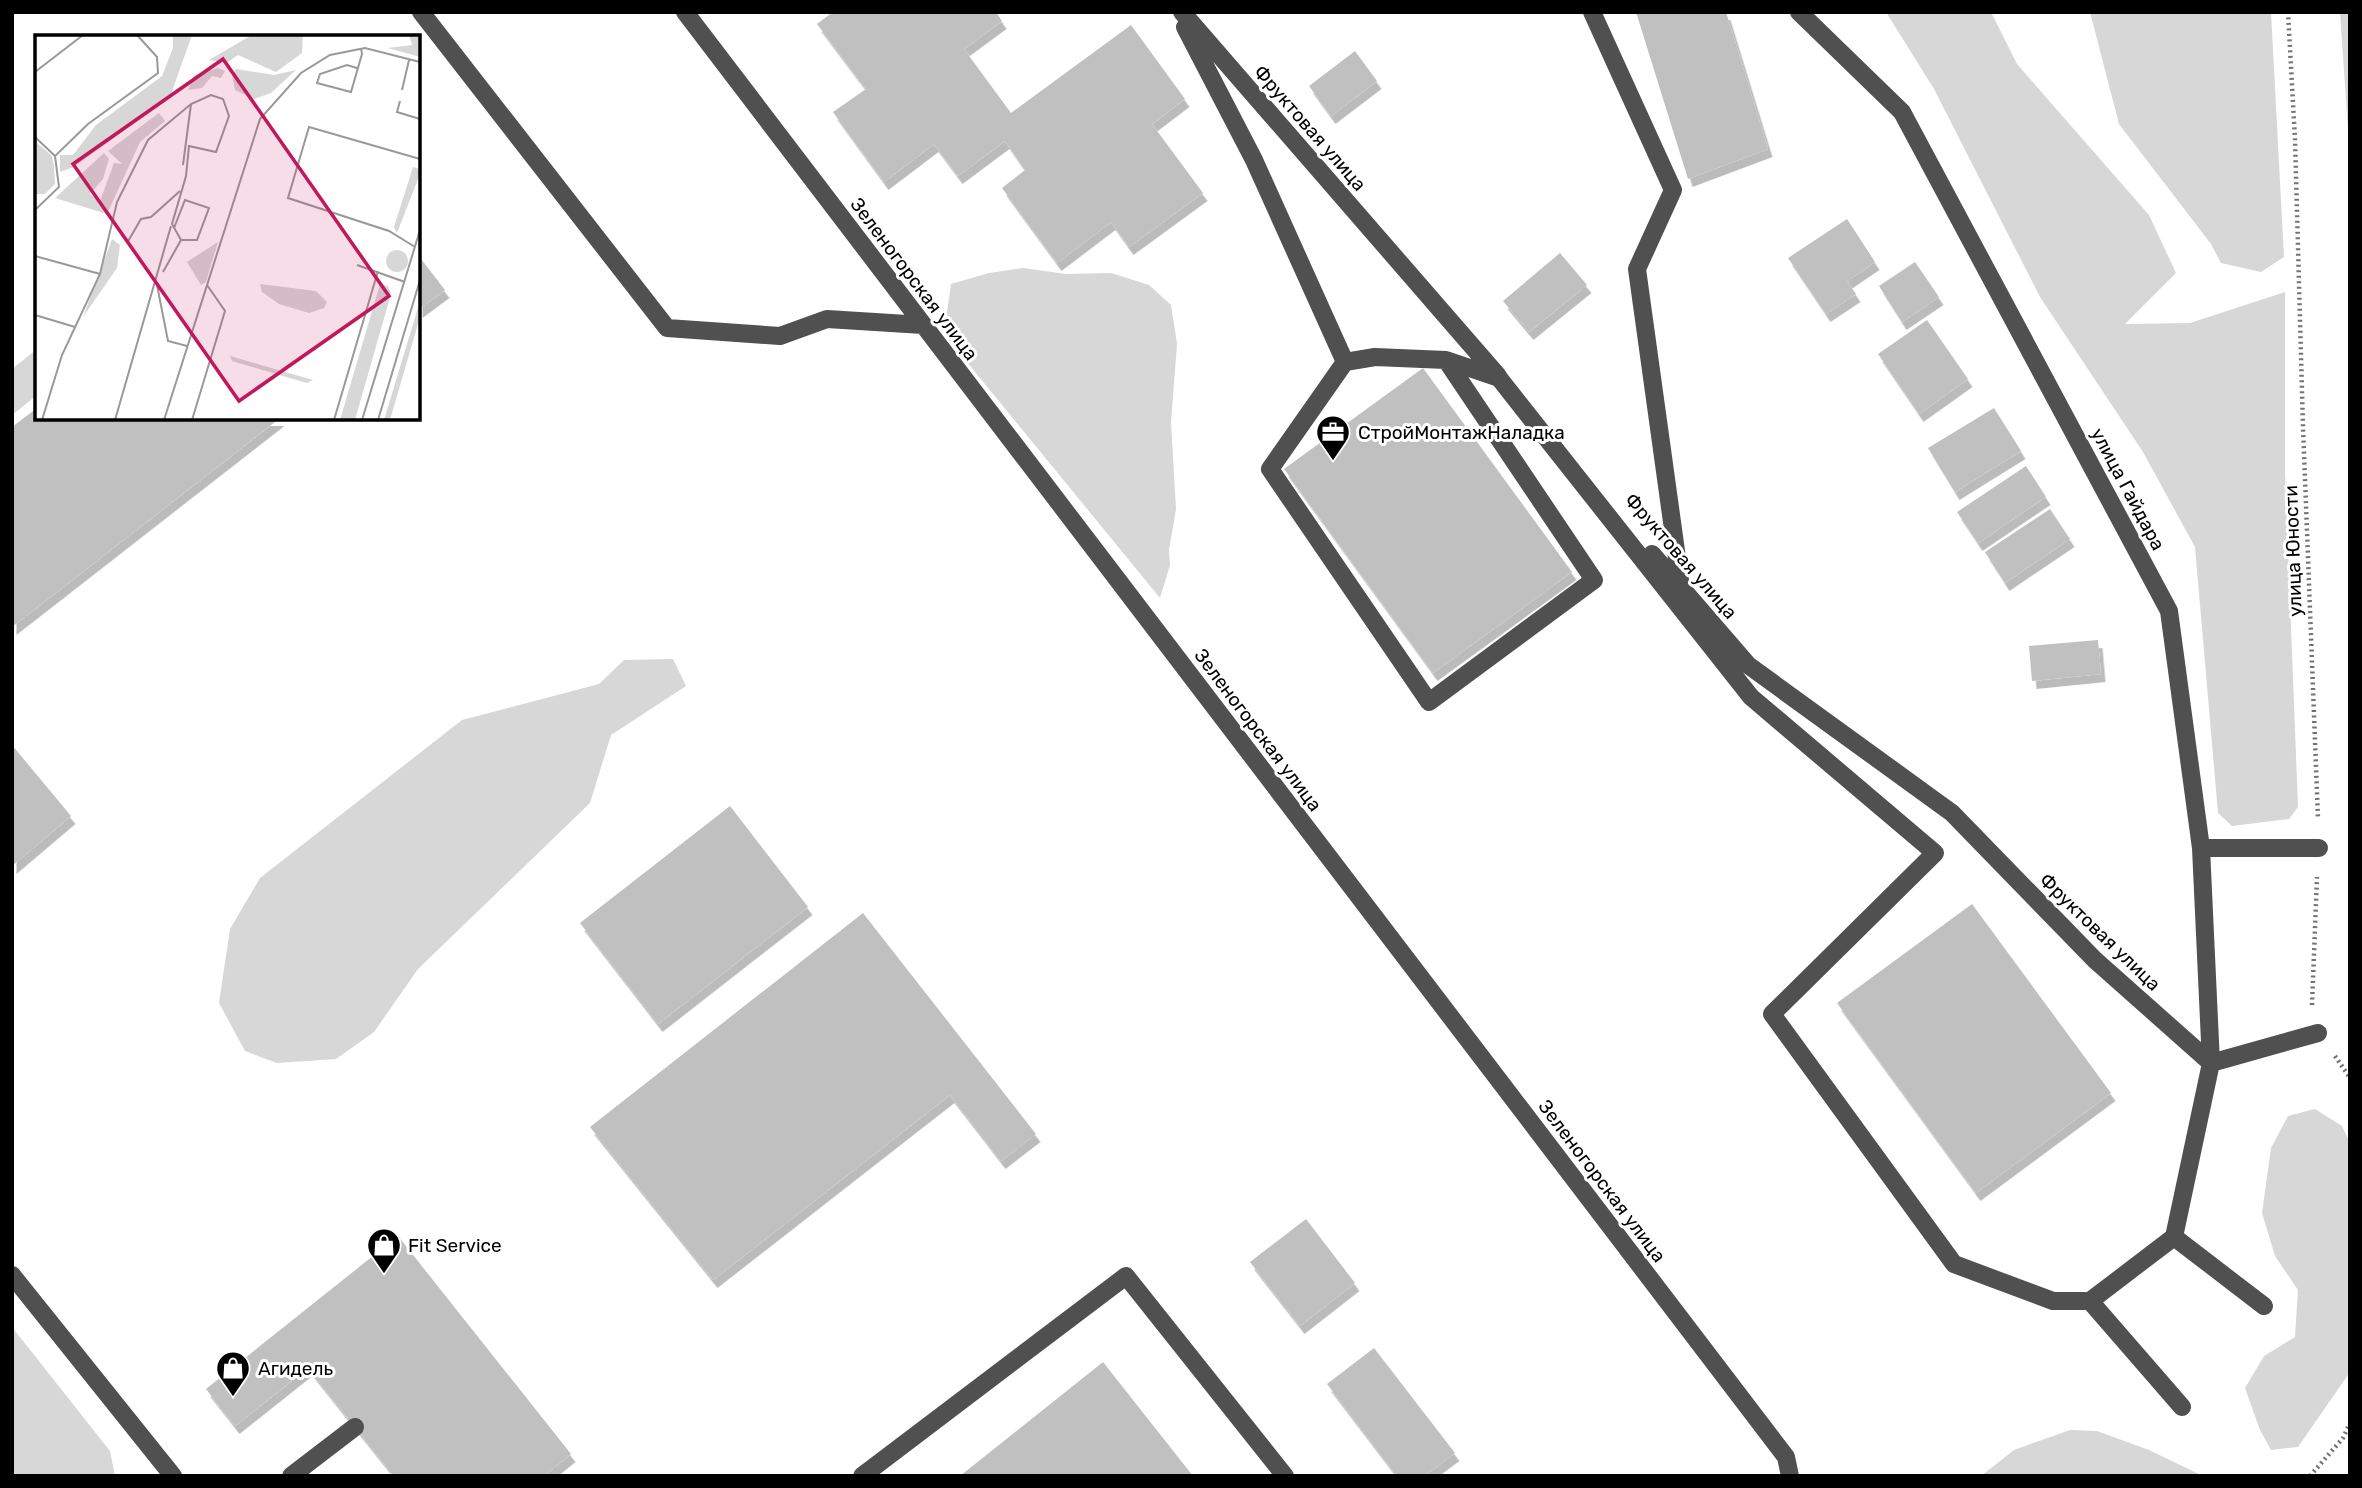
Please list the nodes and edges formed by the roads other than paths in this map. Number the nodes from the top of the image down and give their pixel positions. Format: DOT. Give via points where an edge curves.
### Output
graph roads {
  1 [pos="421,12"];
  2 [pos="685,12"];
  3 [pos="1180,12"];
  4 [pos="1592,12"];
  5 [pos="1799,12"];
  6 [pos="923,326"];
  7 [pos="1446,360"];
  8 [pos="1345,362"];
  9 [pos="1499,378"];
  10 [pos="1681,587"];
  11 [pos="2319,848"];
  12 [pos="2202,849"];
  13 [pos="2318,1033"];
  14 [pos="2211,1063"];
  15 [pos="2174,1237"];
  16 [pos="12,1275"];
  17 [pos="2090,1301"];
  18 [pos="2264,1306"];
  19 [pos="2182,1407"];
  20 [pos="355,1427"];
  21 [pos="173,1476"];
  22 [pos="291,1476"];
  23 [pos="862,1476"];
  24 [pos="1285,1476"];
  25 [pos="1790,1476"];
  1 -- 6 [label="street" via="667,328 780,335 827,319"];
  2 -- 6 [label="street, Зеленогорская улица"];
  3 -- 8 [label="street" via="1254,160"];
  3 -- 9 [label="street, Фруктовая улица"];
  4 -- 10 [label="street" via="1673,190 1637,270"];
  5 -- 12 [label="street, улица Гайдара" via="1902,111 2169,611"];
  6 -- 25 [label="street, Зеленогорская улица" via="1786,1457"];
  7 -- 8 [label="street" via="1374,357"];
  7 -- 8 [label="street" via="1594,580 1429,702 1270,469"];
  7 -- 9 [label="street"];
  9 -- 10 [label="street, Фруктовая улица"];
  9 -- 17 [label="street" via="1751,697 1935,853 1772,1014 1954,1264 2053,1301"];
  10 -- 14 [label="street, Фруктовая улица" via="1748,665 1952,813 2095,960"];
  11 -- 12 [label="street"];
  12 -- 14 [label="street, улица Гайдара"];
  13 -- 14 [label="street"];
  14 -- 15 [label="street, улица Гайдара"];
  15 -- 17 [label="street"];
  15 -- 18 [label="street"];
  16 -- 21 [label="street"];
  17 -- 19 [label="street"];
  20 -- 22 [label="street"];
  23 -- 24 [label="street" via="1126,1276"];
}
